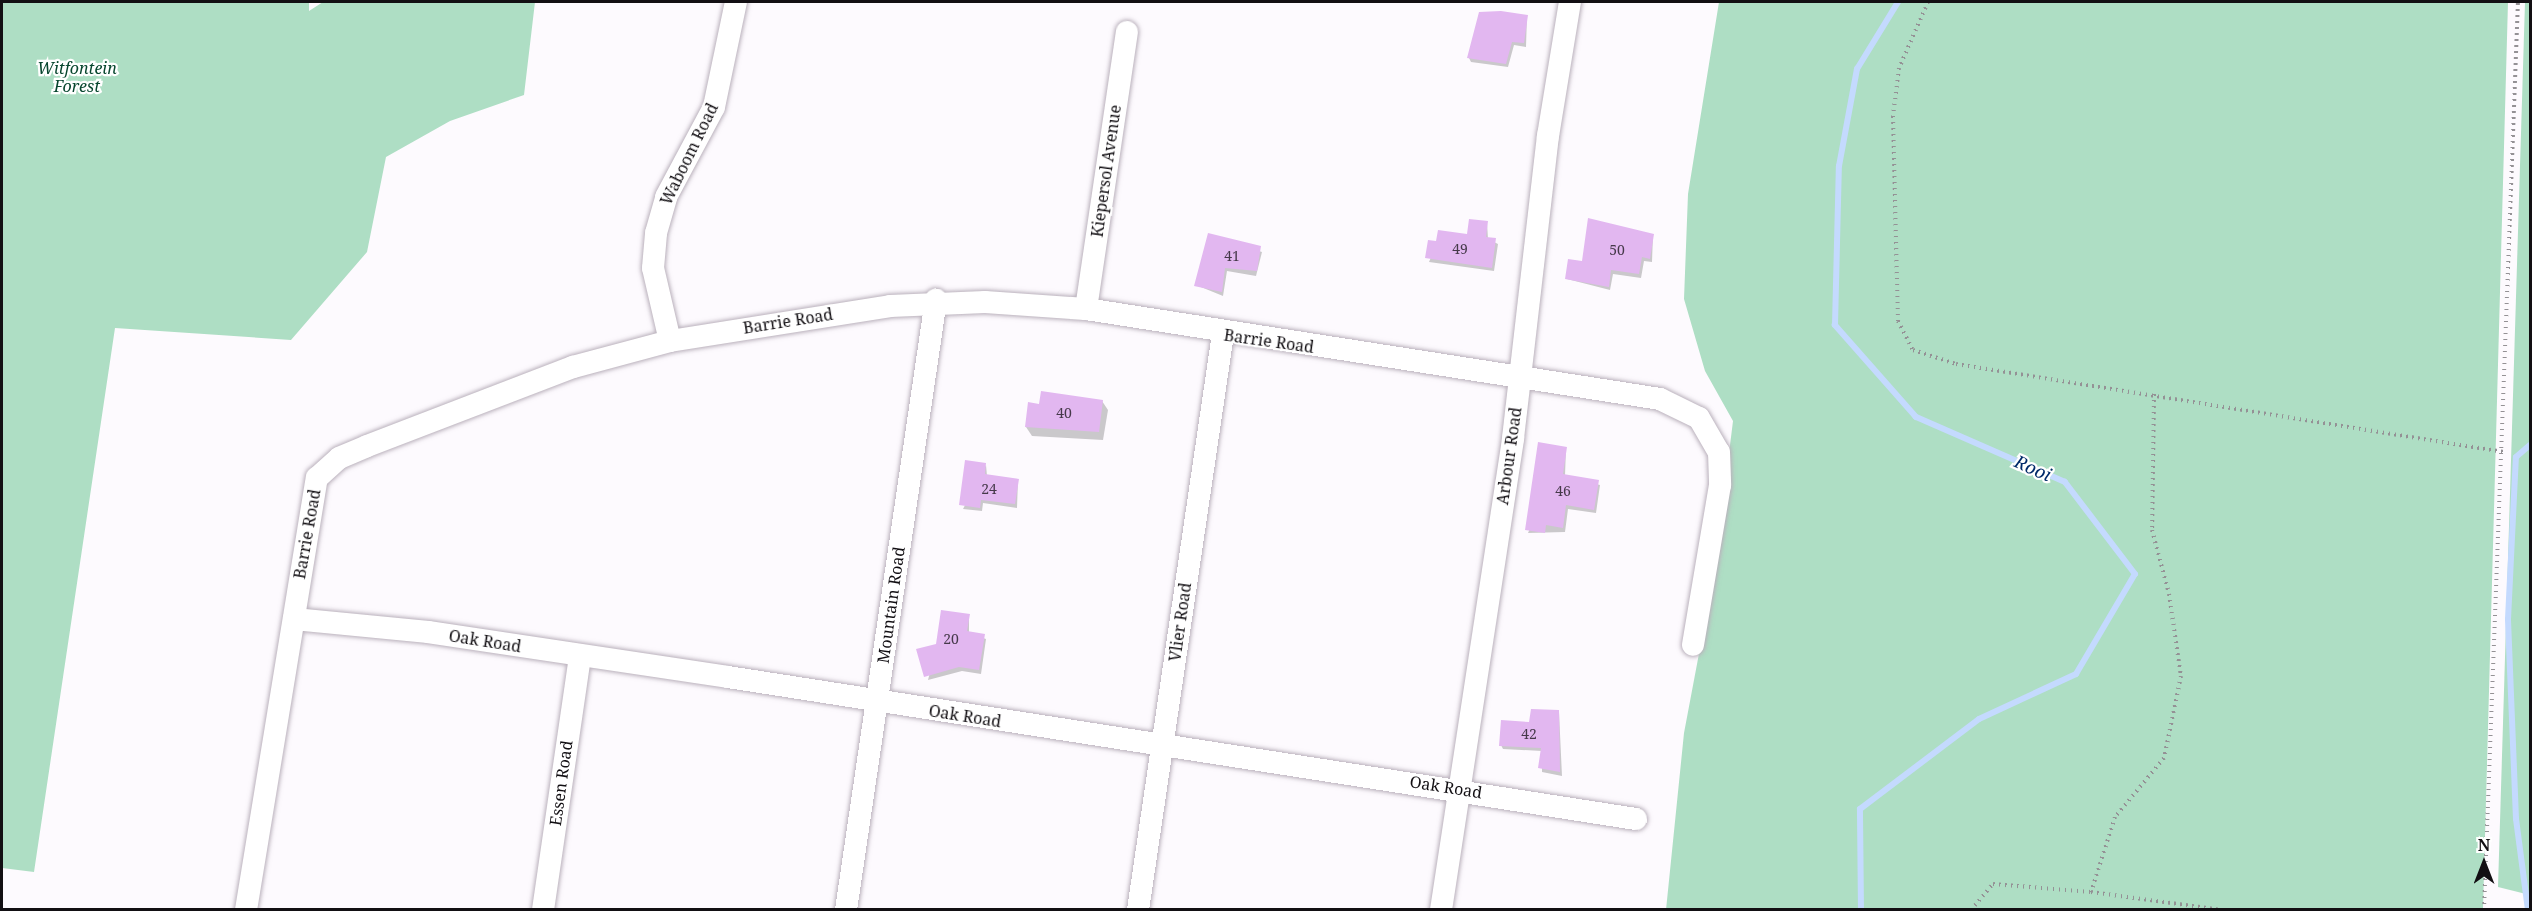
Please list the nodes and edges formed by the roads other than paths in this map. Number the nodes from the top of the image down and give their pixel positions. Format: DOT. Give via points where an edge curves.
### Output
graph roads {
  1 [pos="736,2"];
  2 [pos="1570,2"];
  3 [pos="1127,32"];
  4 [pos="936,300"];
  5 [pos="1086,309"];
  6 [pos="1223,334"];
  7 [pos="670,341"];
  8 [pos="1519,377"];
  9 [pos="294,620"];
  10 [pos="1693,645"];
  11 [pos="580,656"];
  12 [pos="877,701"];
  13 [pos="1162,748"];
  14 [pos="1460,788"];
  15 [pos="1636,819"];
  16 [pos="246,909"];
  17 [pos="543,909"];
  18 [pos="846,909"];
  19 [pos="1138,909"];
  20 [pos="1441,909"];
  1 -- 7 [label="street, Waboom Road" via="714,107 666,197 656,233 653,268"];
  2 -- 8 [label="street, Arbour Road"];
  3 -- 5 [label="street, Kiepersol Avenue"];
  4 -- 5 [label="street, Barrie Road"];
  4 -- 7 [label="street, Barrie Road"];
  4 -- 12 [label="street, Mountain Road"];
  5 -- 6 [label="street, Barrie Road"];
  6 -- 8 [label="street, Barrie Road"];
  6 -- 13 [label="street, Vlier Road"];
  7 -- 9 [label="street, Barrie Road" via="563,371 367,446 326,468 312,494"];
  8 -- 10 [label="street, Barrie Road" via="1660,399 1693,413 1707,428 1719,452 1720,484"];
  8 -- 14 [label="street, Arbour Road"];
  9 -- 11 [label="street, Oak Road" via="428,632"];
  9 -- 16 [label="street, Barrie Road"];
  11 -- 12 [label="street, Oak Road"];
  11 -- 17 [label="street, Essen Road"];
  12 -- 13 [label="street, Oak Road"];
  12 -- 18 [label="street, Mountain Road"];
  13 -- 14 [label="street, Oak Road"];
  13 -- 19 [label="street, Vlier Road"];
  14 -- 15 [label="street, Oak Road"];
  14 -- 20 [label="street, Arbour Road"];
}
